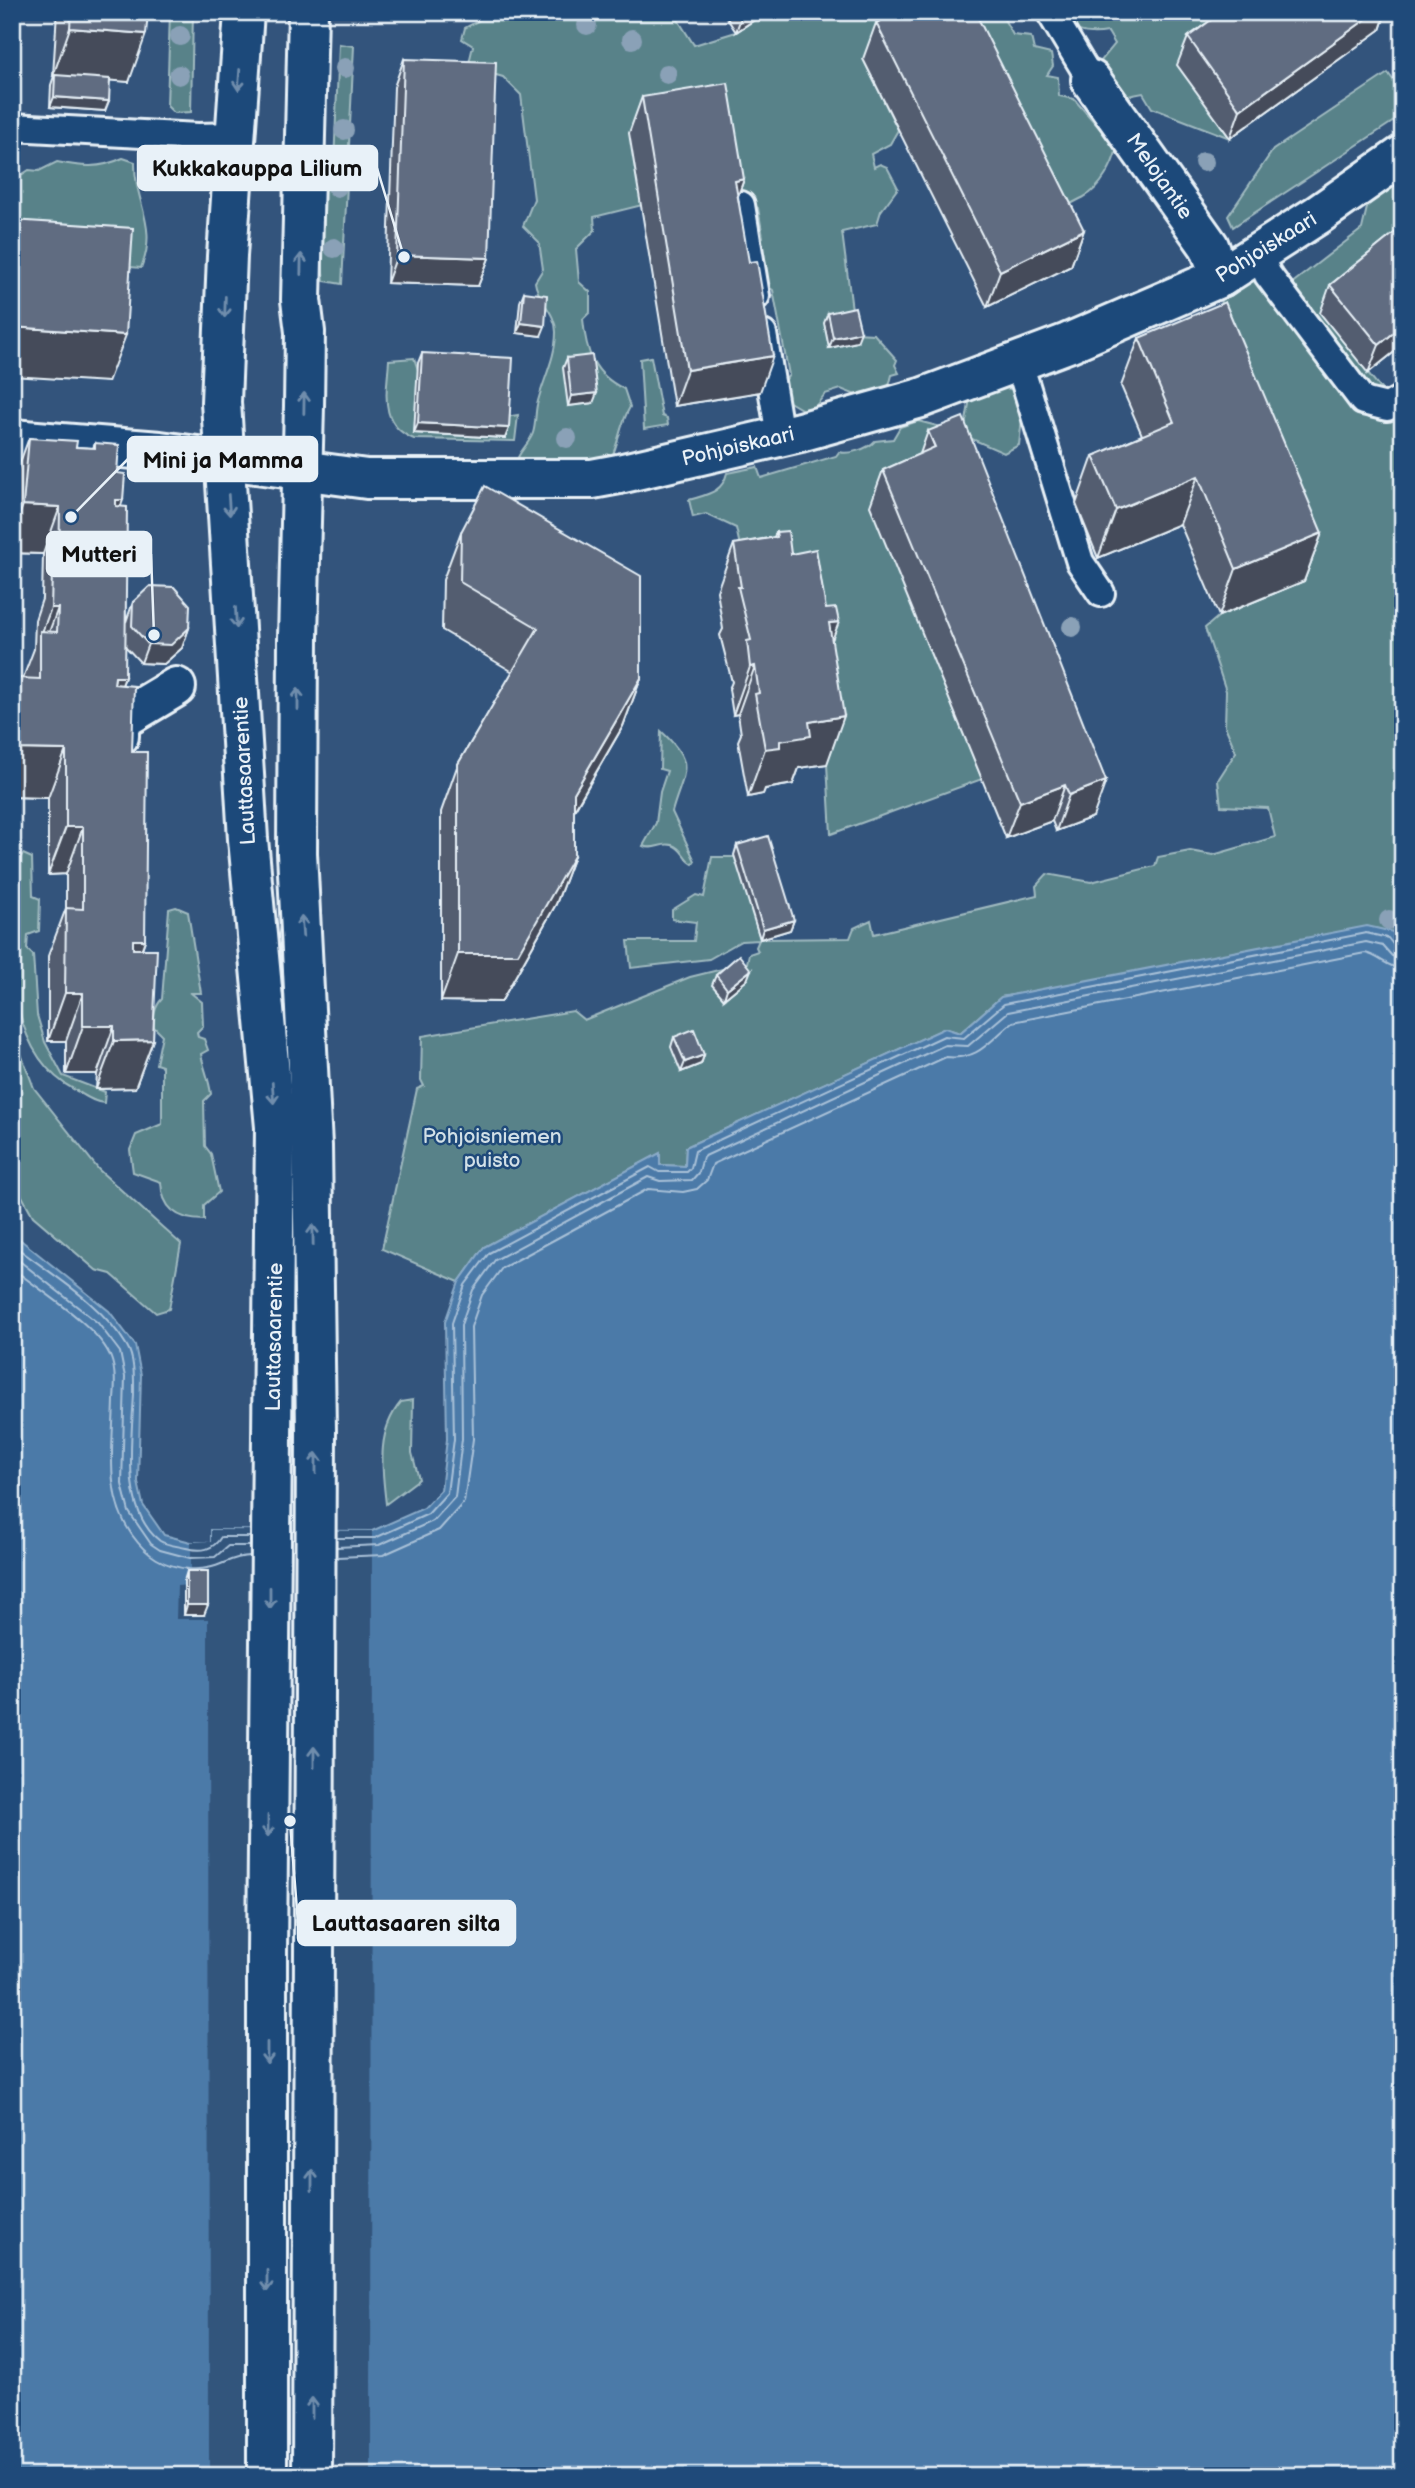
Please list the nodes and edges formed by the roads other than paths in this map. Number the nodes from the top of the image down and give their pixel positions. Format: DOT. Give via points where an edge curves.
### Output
graph roads {
  1 [pos="244,12"];
  2 [pos="308,12"];
  3 [pos="1050,12"];
  4 [pos="1091,80"];
  5 [pos="12,127"];
  6 [pos="235,136"];
  7 [pos="1403,155"];
  8 [pos="741,205"];
  9 [pos="1258,254"];
  10 [pos="1220,277"];
  11 [pos="1018,362"];
  12 [pos="1403,398"];
  13 [pos="780,436"];
  14 [pos="12,439"];
  15 [pos="226,461"];
  16 [pos="303,472"];
  17 [pos="1101,593"];
  18 [pos="176,687"];
  19 [pos="119,736"];
  20 [pos="267,2476"];
  21 [pos="312,2476"];
  1 -- 6 [label="main road, Lauttasaarentie, one-way"];
  16 -- 2 [label="main road, Lauttasaarentie, one-way" via="301,300"];
  3 -- 4 [label="lane"];
  4 -- 10 [label="main road, Melojantie" via="1209,246"];
  5 -- 6 [label="lane"];
  6 -- 15 [label="main road, Lauttasaarentie, one-way" via="221,402"];
  7 -- 9 [label="main road, Pohjoiskaari"];
  8 -- 13 [label="lane"];
  9 -- 10 [label="main road, Pohjoiskaari"];
  9 -- 12 [label="lane" via="1268,275 1363,401 1387,407"];
  10 -- 11 [label="main road, Pohjoiskaari"];
  11 -- 13 [label="main road, Pohjoiskaari" via="943,391"];
  11 -- 17 [label="lane" via="1080,562"];
  13 -- 16 [label="main road, Pohjoiskaari" via="592,479 395,481"];
  14 -- 15 [label="main road, Pohjoiskaari"];
  15 -- 16 [label="main road, Pohjoiskaari"];
  15 -- 20 [label="main road, Lauttasaarentie, one-way" via="248,839 275,1127"];
  21 -- 16 [label="main road, Lauttasaarentie, one-way" via="316,1531 312,1146 297,853"];
  18 -- 19 [label="main road" via="119,721"];
}
